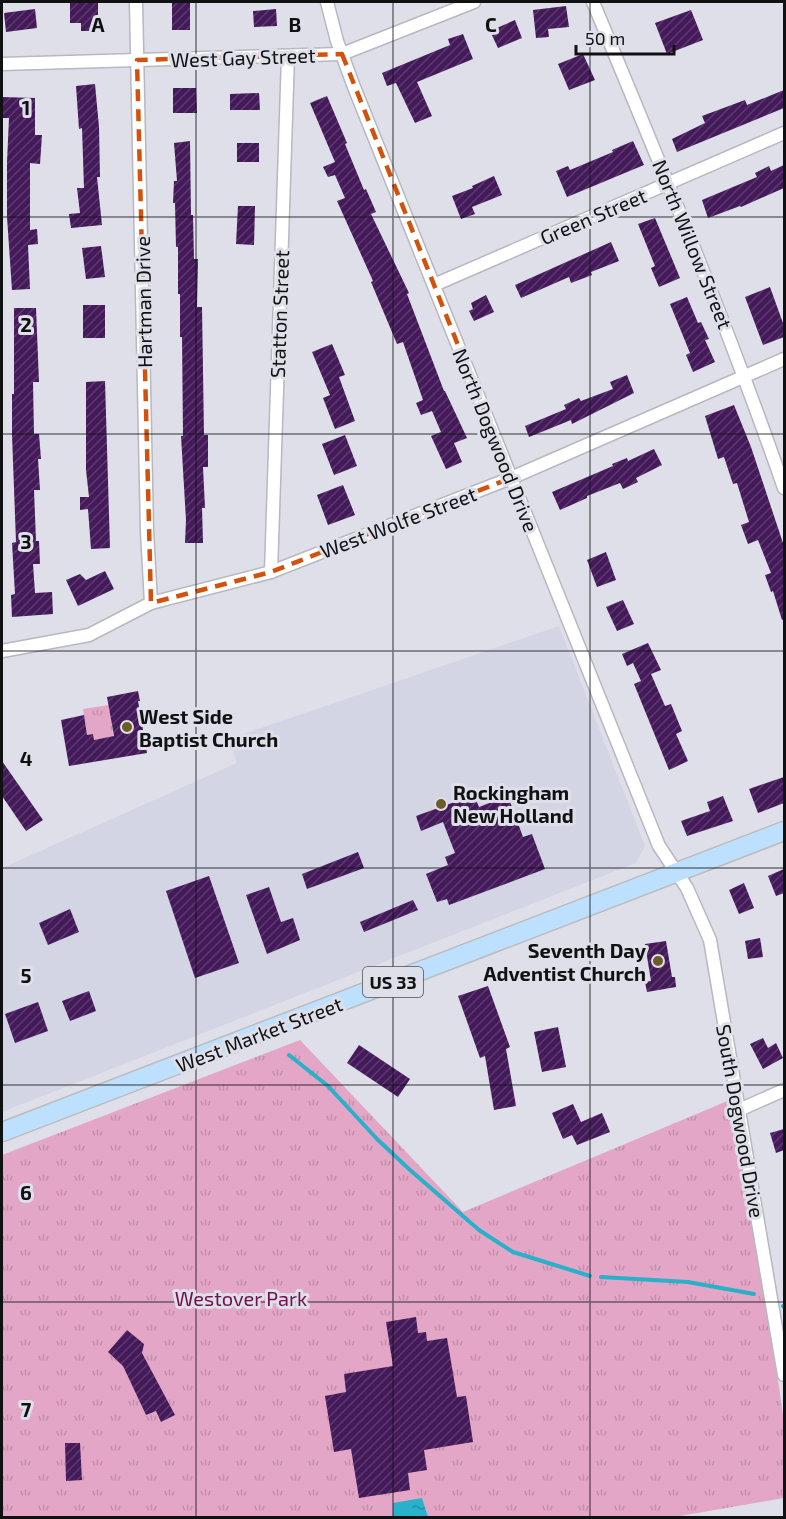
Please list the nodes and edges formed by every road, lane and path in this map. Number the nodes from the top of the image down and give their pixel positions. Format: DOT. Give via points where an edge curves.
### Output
graph roads {
  1 [pos="136,2"];
  2 [pos="327,2"];
  3 [pos="474,2"];
  4 [pos="593,2"];
  5 [pos="342,54"];
  6 [pos="288,56"];
  7 [pos="137,60"];
  8 [pos="2,64"];
  9 [pos="784,132"];
  10 [pos="669,183"];
  11 [pos="434,285"];
  12 [pos="784,359"];
  13 [pos="745,376"];
  14 [pos="511,478"];
  15 [pos="784,488"];
  16 [pos="271,572"];
  17 [pos="151,603"];
  18 [pos="2,651"];
  19 [pos="784,831"];
  20 [pos="677,873"];
  21 [pos="784,1090"];
  22 [pos="739,1110"];
  23 [pos="2,1132"];
  24 [pos="784,1375"];
  1 -- 7 [label="street, Hartman Drive"];
  2 -- 5 [label="street, North Dogwood Drive"];
  3 -- 5 [label="street, West Gay Street"];
  4 -- 10 [label="street, North Willow Street"];
  5 -- 6 [label="street, West Gay Street"];
  5 -- 11 [label="street, North Dogwood Drive"];
  6 -- 7 [label="street, West Gay Street"];
  6 -- 16 [label="street, Statton Street"];
  7 -- 8 [label="street, West Gay Street"];
  7 -- 17 [label="street, Hartman Drive"];
  9 -- 10 [label="street, Green Street"];
  10 -- 11 [label="street, Green Street"];
  10 -- 13 [label="street, North Willow Street"];
  11 -- 14 [label="street, North Dogwood Drive"];
  12 -- 13 [label="street, West Wolfe Street"];
  13 -- 14 [label="street, West Wolfe Street"];
  13 -- 15 [label="street, North Willow Street"];
  14 -- 16 [label="street, West Wolfe Street"];
  14 -- 20 [label="street, North Dogwood Drive" via="659,846"];
  16 -- 17 [label="street, West Wolfe Street"];
  17 -- 18 [label="street, West Wolfe Street" via="89,635"];
  19 -- 20 [label="main road, West Market Street / US 33"];
  20 -- 22 [label="street, South Dogwood Drive" via="710,940"];
  20 -- 23 [label="main road, West Market Street / US 33"];
  21 -- 22 [label="street"];
  22 -- 24 [label="street, South Dogwood Drive"];
}
